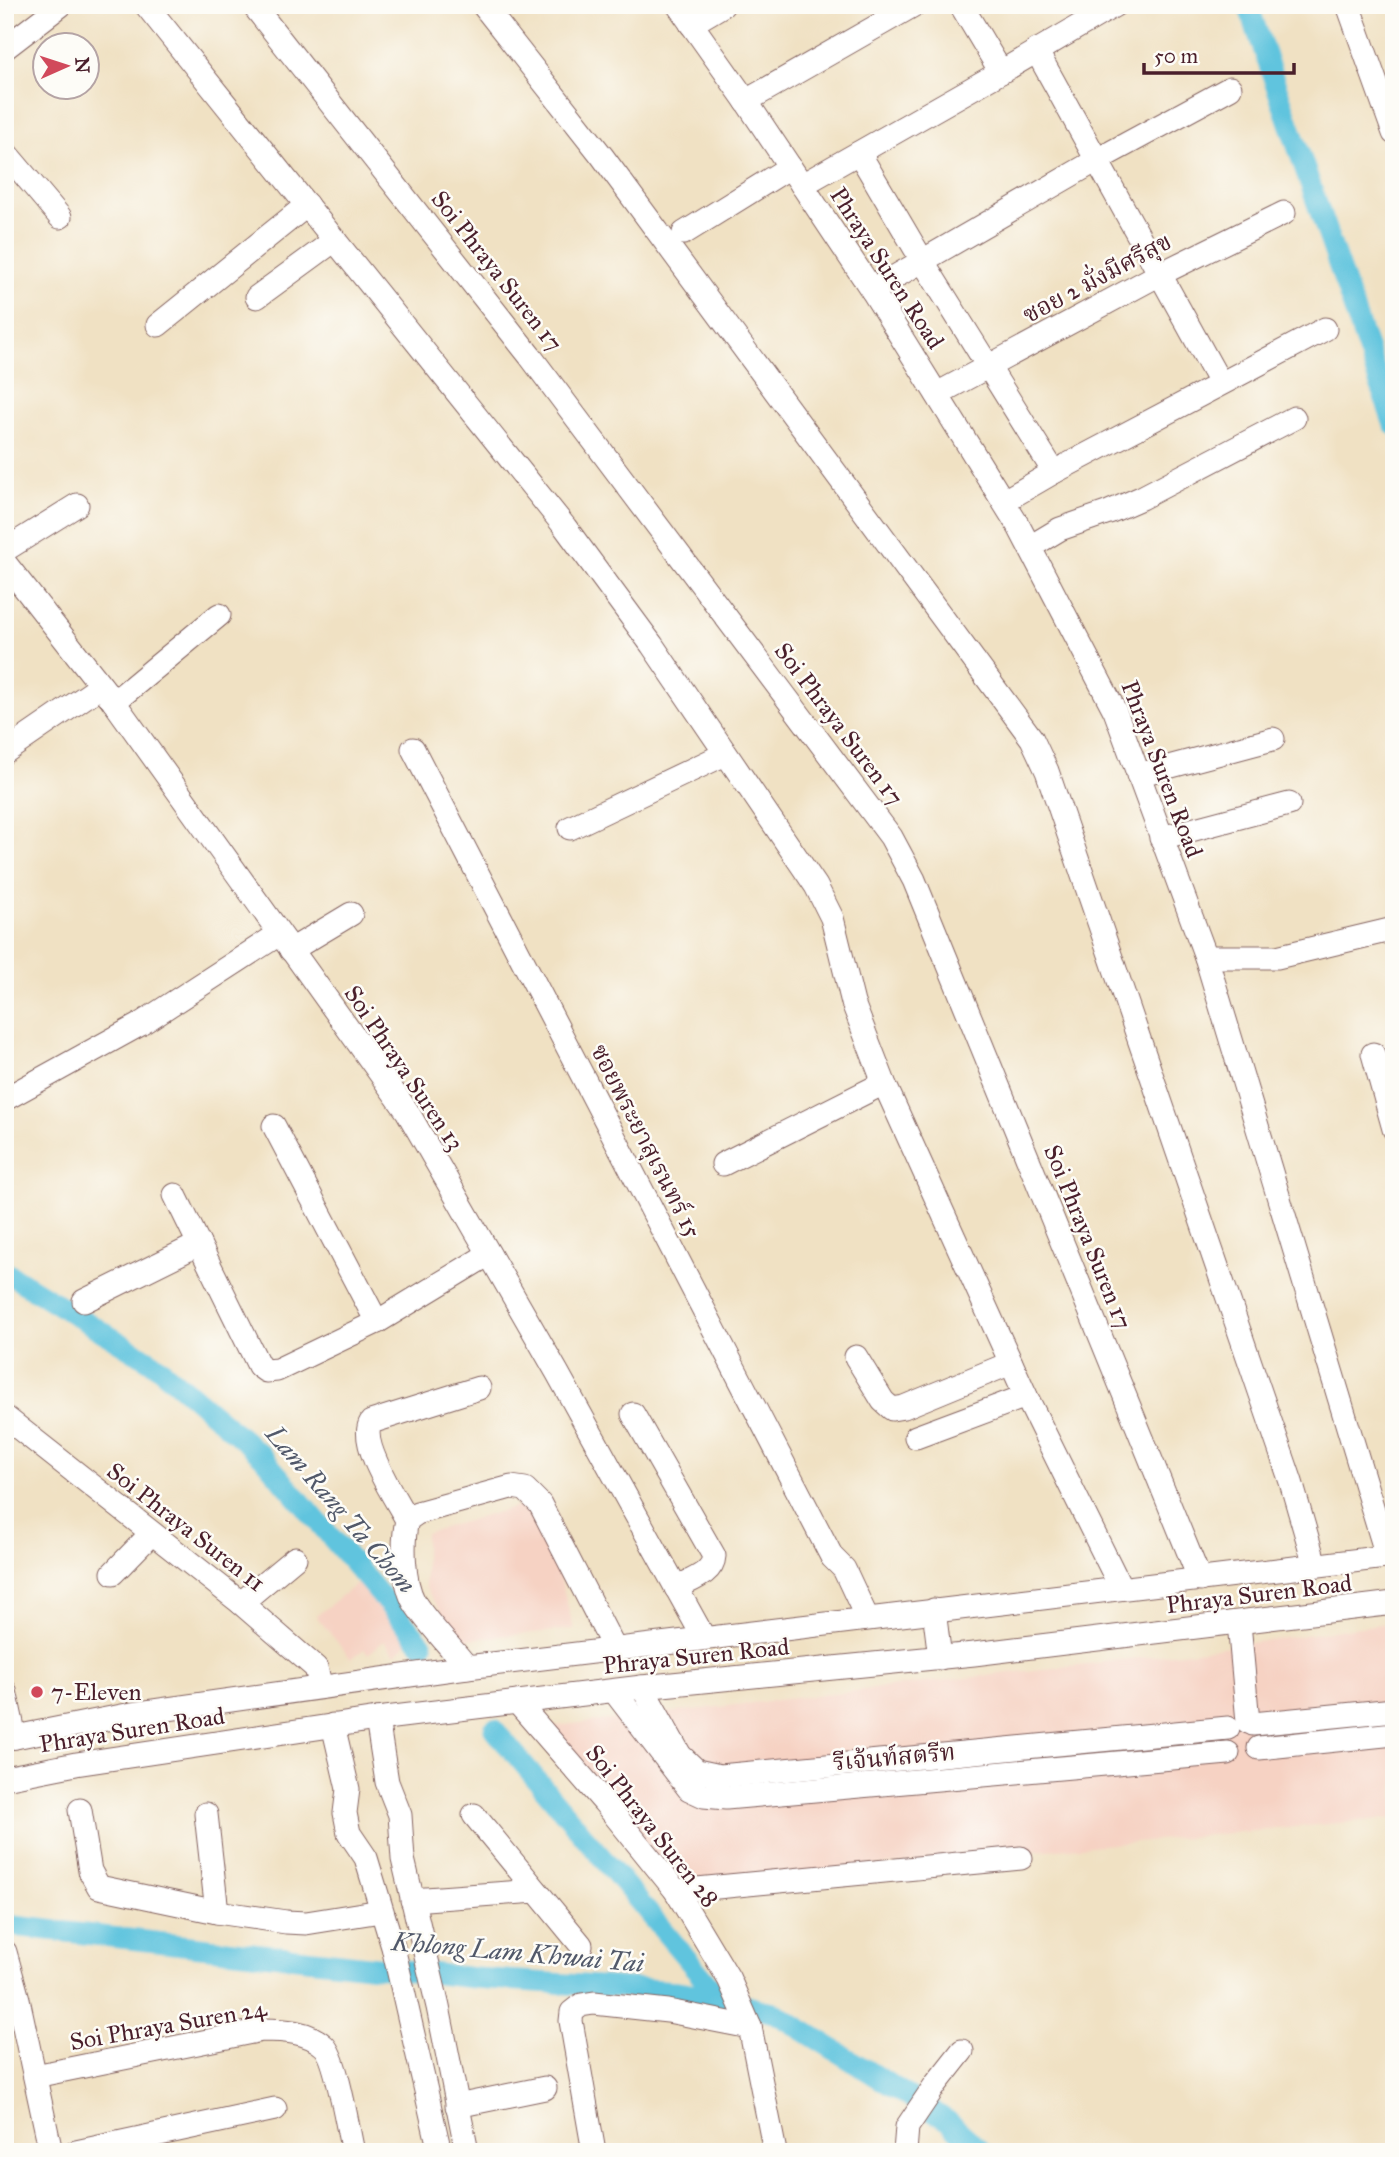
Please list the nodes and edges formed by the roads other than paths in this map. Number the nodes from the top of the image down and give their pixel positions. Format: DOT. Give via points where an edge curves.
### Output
graph roads {
  1 [pos="61,5"];
  2 [pos="146,5"];
  3 [pos="253,5"];
  4 [pos="483,5"];
  5 [pos="723,5"];
  6 [pos="914,5"];
  7 [pos="961,5"];
  8 [pos="1115,5"];
  9 [pos="1348,5"];
  10 [pos="684,15"];
  11 [pos="5,48"];
  12 [pos="1036,50"];
  13 [pos="1000,72"];
  14 [pos="1230,88"];
  15 [pos="746,101"];
  16 [pos="1394,133"];
  17 [pos="5,152"];
  18 [pos="859,153"];
  19 [pos="1097,160"];
  20 [pos="796,176"];
  21 [pos="307,205"];
  22 [pos="1284,213"];
  23 [pos="60,217"];
  24 [pos="684,233"];
  25 [pos="335,240"];
  26 [pos="922,260"];
  27 [pos="1160,274"];
  28 [pos="872,290"];
  29 [pos="257,297"];
  30 [pos="158,325"];
  31 [pos="1325,329"];
  32 [pos="988,366"];
  33 [pos="1220,383"];
  34 [pos="937,394"];
  35 [pos="1294,418"];
  36 [pos="1054,472"];
  37 [pos="1004,502"];
  38 [pos="77,505"];
  39 [pos="1030,547"];
  40 [pos="5,550"];
  41 [pos="5,563"];
  42 [pos="219,615"];
  43 [pos="108,694"];
  44 [pos="1273,739"];
  45 [pos="413,749"];
  46 [pos="5,752"];
  47 [pos="725,754"];
  48 [pos="1138,775"];
  49 [pos="1289,804"];
  50 [pos="570,828"];
  51 [pos="1161,838"];
  52 [pos="351,914"];
  53 [pos="1394,929"];
  54 [pos="285,942"];
  55 [pos="1206,957"];
  56 [pos="1373,1054"];
  57 [pos="884,1083"];
  58 [pos="1388,1085"];
  59 [pos="5,1099"];
  60 [pos="274,1125"];
  61 [pos="1394,1129"];
  62 [pos="723,1164"];
  63 [pos="175,1195"];
  64 [pos="199,1244"];
  65 [pos="489,1254"];
  66 [pos="84,1301"];
  67 [pos="376,1322"];
  68 [pos="856,1357"];
  69 [pos="1011,1363"];
  70 [pos="479,1388"];
  71 [pos="1026,1396"];
  72 [pos="633,1414"];
  73 [pos="5,1417"];
  74 [pos="916,1437"];
  75 [pos="407,1520"];
  76 [pos="151,1534"];
  77 [pos="1390,1556"];
  78 [pos="295,1558"];
  79 [pos="1315,1565"];
  80 [pos="113,1573"];
  81 [pos="1200,1580"];
  82 [pos="676,1588"];
  83 [pos="1121,1588"];
  84 [pos="241,1603"];
  85 [pos="1394,1603"];
  86 [pos="934,1610"];
  87 [pos="859,1619"];
  88 [pos="1231,1624"];
  89 [pos="704,1638"];
  90 [pos="614,1648"];
  91 [pos="940,1657"];
  92 [pos="467,1667"];
  93 [pos="321,1687"];
  94 [pos="642,1687"];
  95 [pos="614,1690"];
  96 [pos="5,1691"];
  97 [pos="517,1702"];
  98 [pos="1394,1710"];
  99 [pos="377,1719"];
  100 [pos="1240,1724"];
  101 [pos="333,1725"];
  102 [pos="1394,1734"];
  103 [pos="10,1738"];
  104 [pos="1259,1748"];
  105 [pos="1228,1753"];
  106 [pos="5,1778"];
  107 [pos="387,1782"];
  108 [pos="348,1789"];
  109 [pos="80,1810"];
  110 [pos="206,1814"];
  111 [pos="474,1815"];
  112 [pos="1021,1858"];
  113 [pos="536,1891"];
  114 [pos="676,1891"];
  115 [pos="412,1900"];
  116 [pos="382,1911"];
  117 [pos="217,1912"];
  118 [pos="581,1945"];
  119 [pos="5,1952"];
  120 [pos="748,2022"];
  121 [pos="962,2051"];
  122 [pos="35,2076"];
  123 [pos="545,2088"];
  124 [pos="457,2106"];
  125 [pos="275,2109"];
  126 [pos="51,2152"];
  127 [pos="76,2152"];
  128 [pos="353,2152"];
  129 [pos="440,2152"];
  130 [pos="467,2152"];
  131 [pos="594,2152"];
  132 [pos="775,2152"];
  133 [pos="905,2152"];
  1 -- 11 [label="street"];
  2 -- 21 [label="street"];
  3 -- 81 [label="street, Soi Phraya Suren 17" via="530,356 891,837 914,880"];
  4 -- 79 [label="street" via="602,156 1032,739 1291,1482"];
  5 -- 10 [label="street"];
  6 -- 15 [label="street"];
  7 -- 13 [label="street"];
  8 -- 12 [label="street"];
  9 -- 16 [label="street"];
  10 -- 15 [label="street, Phraya Suren Road"];
  12 -- 13 [label="street"];
  12 -- 19 [label="street"];
  13 -- 18 [label="street"];
  14 -- 19 [label="street"];
  15 -- 20 [label="street, Phraya Suren Road"];
  17 -- 23 [label="street"];
  18 -- 20 [label="street"];
  18 -- 26 [label="street"];
  19 -- 26 [label="street"];
  19 -- 27 [label="street"];
  20 -- 24 [label="street"];
  20 -- 28 [label="street, Phraya Suren Road"];
  21 -- 25 [label="street"];
  21 -- 30 [label="street"];
  22 -- 27 [label="street, ซอย 2 มั่งมีศรีสุข"];
  25 -- 29 [label="street"];
  25 -- 47 [label="street" via="565,527"];
  26 -- 28 [label="street"];
  26 -- 32 [label="street"];
  27 -- 32 [label="street, ซอย 2 มั่งมีศรีสุข"];
  27 -- 33 [label="street"];
  28 -- 34 [label="street, Phraya Suren Road"];
  31 -- 33 [label="street"];
  32 -- 34 [label="street, ซอย 2 มั่งมีศรีสุข"];
  32 -- 36 [label="street"];
  33 -- 36 [label="street"];
  34 -- 37 [label="street, Phraya Suren Road"];
  35 -- 39 [label="street" via="1141,498 1060,529"];
  36 -- 37 [label="street"];
  37 -- 39 [label="street, Phraya Suren Road"];
  38 -- 40 [label="street"];
  39 -- 48 [label="street, Phraya Suren Road" via="1115,711"];
  41 -- 43 [label="street, Soi Phraya Suren 13"];
  42 -- 43 [label="street"];
  43 -- 46 [label="street"];
  43 -- 54 [label="street, Soi Phraya Suren 13"];
  44 -- 48 [label="street"];
  45 -- 87 [label="street, ซอยพระยาสุเรนทร์ 15" via="832,1557 844,1569"];
  47 -- 50 [label="street"];
  47 -- 57 [label="street" via="816,886 832,918 853,1003"];
  48 -- 51 [label="street, Phraya Suren Road"];
  49 -- 51 [label="street"];
  51 -- 55 [label="street, Phraya Suren Road"];
  52 -- 54 [label="street"];
  53 -- 55 [label="street" via="1277,957"];
  54 -- 59 [label="street"];
  54 -- 65 [label="street, Soi Phraya Suren 13" via="407,1111"];
  55 -- 77 [label="street, Phraya Suren Road"];
  56 -- 58 [label="street"];
  57 -- 62 [label="street"];
  57 -- 69 [label="street"];
  58 -- 61 [label="street"];
  60 -- 67 [label="street"];
  63 -- 64 [label="street"];
  64 -- 66 [label="street"];
  64 -- 67 [label="street" via="259,1366 266,1371 277,1370"];
  65 -- 67 [label="street"];
  65 -- 82 [label="street, Soi Phraya Suren 13"];
  68 -- 69 [label="street" via="892,1409"];
  69 -- 71 [label="street"];
  70 -- 75 [label="street" via="371,1422 366,1429 377,1465"];
  71 -- 74 [label="street"];
  71 -- 83 [label="street"];
  72 -- 82 [label="street" via="714,1556 706,1572"];
  73 -- 76 [label="street, Soi Phraya Suren 11"];
  75 -- 90 [label="street" via="498,1489 525,1489 540,1504"];
  75 -- 92 [label="street" via="403,1536 414,1602"];
  76 -- 80 [label="street"];
  76 -- 84 [label="street, Soi Phraya Suren 11"];
  77 -- 79 [label="street, Phraya Suren Road"];
  78 -- 84 [label="street"];
  79 -- 81 [label="street, Phraya Suren Road"];
  81 -- 83 [label="street, Phraya Suren Road"];
  82 -- 89 [label="street, Soi Phraya Suren 13"];
  83 -- 86 [label="street, Phraya Suren Road"];
  84 -- 93 [label="street, Soi Phraya Suren 11" via="316,1668"];
  85 -- 88 [label="street, Phraya Suren Road"];
  86 -- 87 [label="street, Phraya Suren Road"];
  86 -- 91 [label="street"];
  87 -- 89 [label="street, Phraya Suren Road"];
  88 -- 91 [label="street, Phraya Suren Road"];
  88 -- 100 [label="street"];
  89 -- 90 [label="street, Phraya Suren Road"];
  90 -- 92 [label="street, Phraya Suren Road"];
  91 -- 94 [label="street, Phraya Suren Road"];
  92 -- 93 [label="street, Phraya Suren Road"];
  93 -- 103 [label="street, Phraya Suren Road" via="132,1714"];
  94 -- 95 [label="street, Phraya Suren Road"];
  94 -- 100 [label="street, รีเจ้นท์สตรีท" via="680,1755 697,1771 720,1776"];
  95 -- 97 [label="street, Phraya Suren Road"];
  95 -- 105 [label="street, รีเจ้นท์สตรีท" via="689,1789 704,1796 726,1798"];
  96 -- 103 [label="street"];
  97 -- 99 [label="street, Phraya Suren Road"];
  97 -- 114 [label="street, Soi Phraya Suren 28"];
  98 -- 100 [label="street, รีเจ้นท์สตรีท"];
  99 -- 101 [label="street, Phraya Suren Road"];
  99 -- 107 [label="street"];
  100 -- 104 [label="street" via="1260,1732"];
  100 -- 105 [label="street" via="1223,1743"];
  101 -- 106 [label="street, Phraya Suren Road"];
  101 -- 108 [label="street"];
  102 -- 104 [label="street, รีเจ้นท์สตรีท"];
  104 -- 105 [label="street, รีเจ้นท์สตรีท" via="1245,1759"];
  107 -- 108 [label="street"];
  107 -- 115 [label="street" via="398,1805"];
  108 -- 116 [label="street" via="345,1814 349,1833 366,1857"];
  109 -- 117 [label="street" via="90,1871 99,1887"];
  110 -- 117 [label="street"];
  111 -- 113 [label="street"];
  112 -- 114 [label="street"];
  113 -- 115 [label="street"];
  113 -- 118 [label="street"];
  114 -- 120 [label="street, Soi Phraya Suren 28" via="729,1979"];
  115 -- 124 [label="street"];
  116 -- 117 [label="street" via="306,1923"];
  116 -- 129 [label="street"];
  119 -- 122 [label="street"];
  120 -- 131 [label="street" via="594,2003 572,2012"];
  120 -- 132 [label="street, Soi Phraya Suren 28"];
  121 -- 133 [label="street" via="908,2127"];
  122 -- 126 [label="street"];
  122 -- 128 [label="street, Soi Phraya Suren 24" via="262,2030 308,2036 326,2048"];
  123 -- 124 [label="street"];
  124 -- 130 [label="street"];
  125 -- 127 [label="street"];
}
